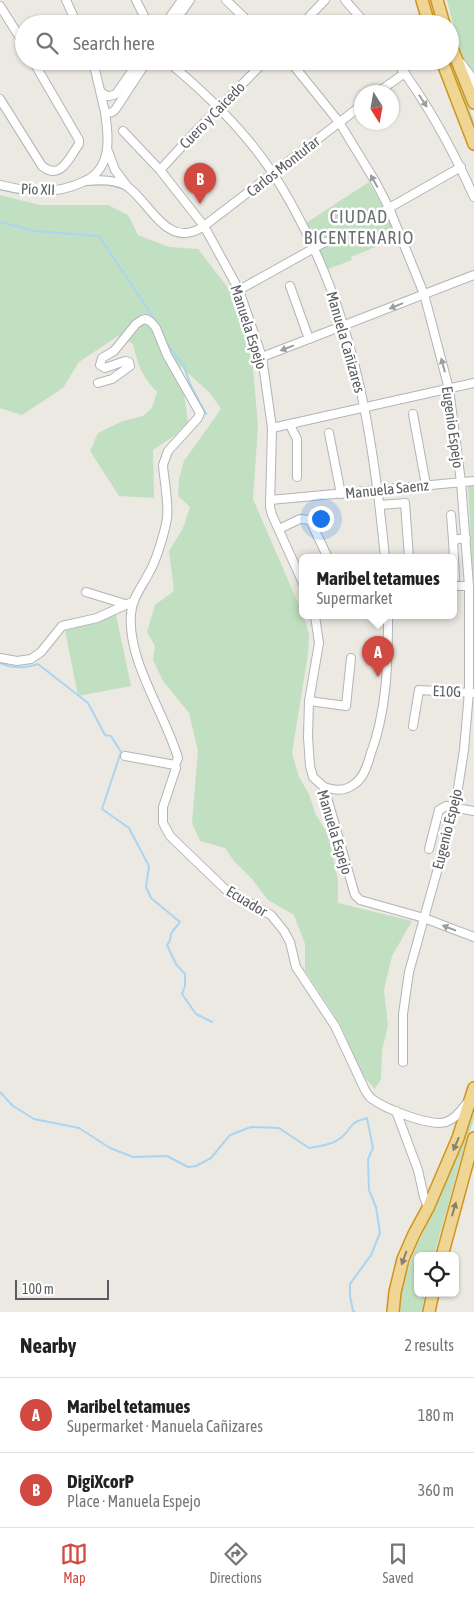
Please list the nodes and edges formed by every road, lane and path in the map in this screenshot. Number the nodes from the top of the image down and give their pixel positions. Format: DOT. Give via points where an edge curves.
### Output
graph roads {
  1 [pos="66,0"];
  2 [pos="136,0"];
  3 [pos="182,0"];
  4 [pos="190,0"];
  5 [pos="226,0"];
  6 [pos="325,0"];
  7 [pos="345,0"];
  8 [pos="422,0"];
  9 [pos="437,0"];
  10 [pos="0,6"];
  11 [pos="73,15"];
  12 [pos="144,15"];
  13 [pos="171,15"];
  14 [pos="179,15"];
  15 [pos="242,15"];
  16 [pos="311,15"];
  17 [pos="358,15"];
  18 [pos="426,15"];
  19 [pos="441,15"];
  20 [pos="15,30"];
  21 [pos="459,58"];
  22 [pos="459,66"];
  23 [pos="38,70"];
  24 [pos="95,70"];
  25 [pos="133,70"];
  26 [pos="141,70"];
  27 [pos="177,70"];
  28 [pos="256,70"];
  29 [pos="297,70"];
  30 [pos="403,70"];
  31 [pos="445,70"];
  32 [pos="405,73"];
  33 [pos="474,84"];
  34 [pos="388,85"];
  35 [pos="101,92"];
  36 [pos="0,100"];
  37 [pos="474,103"];
  38 [pos="219,108"];
  39 [pos="354,111"];
  40 [pos="107,112"];
  41 [pos="339,122"];
  42 [pos="123,131"];
  43 [pos="474,144"];
  44 [pos="107,149"];
  45 [pos="461,167"];
  46 [pos="160,170"];
  47 [pos="273,174"];
  48 [pos="86,181"];
  49 [pos="0,185"];
  50 [pos="127,186"];
  51 [pos="474,198"];
  52 [pos="385,210"];
  53 [pos="204,226"];
  54 [pos="325,242"];
  55 [pos="314,247"];
  56 [pos="474,275"];
  57 [pos="290,286"];
  58 [pos="239,290"];
  59 [pos="424,294"];
  60 [pos="344,325"];
  61 [pos="309,339"];
  62 [pos="262,357"];
  63 [pos="98,382"];
  64 [pos="474,383"];
  65 [pos="449,389"];
  66 [pos="364,407"];
  67 [pos="413,414"];
  68 [pos="290,425"];
  69 [pos="272,428"];
  70 [pos="329,433"];
  71 [pos="297,477"];
  72 [pos="474,481"];
  73 [pos="461,482"];
  74 [pos="426,485"];
  75 [pos="378,491"];
  76 [pos="341,494"];
  77 [pos="270,500"];
  78 [pos="380,505"];
  79 [pos="451,514"];
  80 [pos="279,528"];
  81 [pos="466,538"];
  82 [pos="453,540"];
  83 [pos="326,554"];
  84 [pos="385,554"];
  85 [pos="409,554"];
  86 [pos="453,554"];
  87 [pos="299,574"];
  88 [pos="457,583"];
  89 [pos="469,586"];
  90 [pos="86,592"];
  91 [pos="129,603"];
  92 [pos="315,619"];
  93 [pos="388,619"];
  94 [pos="0,658"];
  95 [pos="351,658"];
  96 [pos="472,693"];
  97 [pos="309,702"];
  98 [pos="413,726"];
  99 [pos="125,756"];
  100 [pos="175,765"];
  101 [pos="324,787"];
  102 [pos="455,807"];
  103 [pos="474,811"];
  104 [pos="429,849"];
  105 [pos="424,918"];
  106 [pos="474,938"];
  107 [pos="403,1062"];
  108 [pos="472,1093"];
  109 [pos="396,1111"];
  110 [pos="474,1138"];
  111 [pos="428,1208"];
  112 [pos="443,1252"];
  113 [pos="432,1297"];
  114 [pos="393,1312"];
  115 [pos="428,1312"];
  1 -- 11 [label="street"];
  2 -- 12 [label="street"];
  3 -- 13 [label="street"];
  4 -- 14 [label="street"];
  5 -- 15 [label="street"];
  6 -- 16 [label="street"];
  7 -- 17 [label="street"];
  8 -- 18 [label="highway"];
  9 -- 19 [label="highway"];
  10 -- 20 [label="street"];
  21 -- 33 [label="street"];
  22 -- 37 [label="highway"];
  23 -- 36 [label="street" via="79,140 60,170 52,172 42,166"];
  24 -- 35 [label="street, Pío XII"];
  25 -- 35 [label="street" via="116,94 110,97"];
  26 -- 40 [label="street" via="118,107"];
  27 -- 38 [label="street, Manuela Cañizares"];
  28 -- 38 [label="street, Cuero y Caicedo"];
  29 -- 41 [label="street, Eugenio Espejo"];
  30 -- 32 [label="street"];
  31 -- 43 [label="highway"];
  32 -- 34 [label="street"];
  32 -- 45 [label="street, one-way"];
  35 -- 40 [label="street, Pío XII"];
  38 -- 46 [label="street, Cuero y Caicedo"];
  38 -- 47 [label="street, Manuela Cañizares"];
  39 -- 41 [label="street, Carlos Montufar"];
  40 -- 44 [label="street, Pío XII"];
  41 -- 47 [label="street, Carlos Montufar"];
  52 -- 41 [label="street, Eugenio Espejo, one-way"];
  42 -- 46 [label="street, Manuela Espejo"];
  44 -- 48 [label="street, Pío XII" via="100,169"];
  44 -- 50 [label="street"];
  45 -- 51 [label="street"];
  45 -- 52 [label="street"];
  46 -- 53 [label="street, Manuela Espejo"];
  47 -- 53 [label="street, Carlos Montufar"];
  47 -- 55 [label="street, Manuela Cañizares"];
  48 -- 49 [label="street, Pío XII" via="71,188 38,192"];
  48 -- 50 [label="street"];
  50 -- 53 [label="street" via="164,226 187,234"];
  52 -- 59 [label="street, Eugenio Espejo"];
  53 -- 58 [label="street, Manuela Espejo"];
  54 -- 55 [label="street"];
  55 -- 58 [label="street"];
  55 -- 60 [label="street, Manuela Cañizares"];
  56 -- 59 [label="street"];
  57 -- 61 [label="street"];
  58 -- 62 [label="street, Manuela Espejo"];
  59 -- 60 [label="street, one-way"];
  65 -- 59 [label="street, Eugenio Espejo, one-way"];
  60 -- 61 [label="street"];
  60 -- 66 [label="street, Manuela Cañizares"];
  61 -- 62 [label="street, one-way"];
  62 -- 69 [label="street, Manuela Espejo"];
  63 -- 91 [label="street" via="112,379 130,366 126,361 105,368 100,362 114,351 136,324 146,320 156,328 167,355 200,413 165,456 167,520 152,567"];
  64 -- 65 [label="street"];
  65 -- 66 [label="street"];
  65 -- 73 [label="street, Eugenio Espejo"];
  66 -- 68 [label="street"];
  66 -- 75 [label="street, Manuela Cañizares"];
  67 -- 74 [label="street"];
  68 -- 69 [label="street"];
  68 -- 71 [label="street" via="296,440"];
  69 -- 77 [label="street, Manuela Espejo"];
  70 -- 76 [label="street"];
  72 -- 73 [label="street, Manuela Saenz"];
  73 -- 74 [label="street, Manuela Saenz"];
  73 -- 81 [label="street, Eugenio Espejo"];
  74 -- 75 [label="street, Manuela Saenz"];
  75 -- 76 [label="street, Manuela Saenz"];
  75 -- 78 [label="street, Manuela Cañizares"];
  76 -- 77 [label="street, Manuela Saenz"];
  77 -- 80 [label="street, Manuela Espejo" via="272,515"];
  78 -- 84 [label="street, Manuela Cañizares"];
  78 -- 85 [label="street" via="405,503"];
  79 -- 82 [label="street"];
  80 -- 83 [label="street" via="300,519 310,520"];
  80 -- 87 [label="street, Manuela Espejo"];
  81 -- 82 [label="street"];
  81 -- 89 [label="street, Eugenio Espejo"];
  82 -- 86 [label="street"];
  88 -- 89 [label="street"];
  89 -- 96 [label="street, Eugenio Espejo"];
  90 -- 91 [label="street"];
  91 -- 94 [label="street" via="97,618 62,626 41,652 30,659"];
  91 -- 100 [label="street, Ecuador" via="131,633 138,659 157,709 172,737 178,758"];
  92 -- 97 [label="street, Manuela Espejo" via="319,643"];
  93 -- 101 [label="street" via="386,685 378,734 364,773 355,784 345,789"];
  95 -- 97 [label="street" via="346,706"];
  96 -- 98 [label="street, E10G" via="419,690"];
  96 -- 102 [label="street, Eugenio Espejo"];
  97 -- 101 [label="street, Manuela Espejo" via="310,766 313,777"];
  99 -- 100 [label="street"];
  100 -- 109 [label="street, Ecuador" via="163,807 163,823 170,836 225,889 271,915 290,942 296,967 335,1026 364,1090 371,1098"];
  101 -- 105 [label="street, Manuela Espejo" via="355,895 360,900"];
  102 -- 103 [label="street"];
  102 -- 104 [label="street" via="446,806 439,810"];
  102 -- 105 [label="street, Eugenio Espejo"];
  106 -- 105 [label="street, Manuela Espejo, one-way"];
  105 -- 107 [label="street, Eugenio Espejo" via="405,997"];
  108 -- 109 [label="street, Ecuador" via="459,1114 439,1124"];
  108 -- 111 [label="highway, one-way" via="458,1138"];
  109 -- 111 [label="street"];
  112 -- 110 [label="highway, one-way"];
  111 -- 114 [label="highway, one-way" via="403,1259"];
  113 -- 115 [label="highway"];
}
